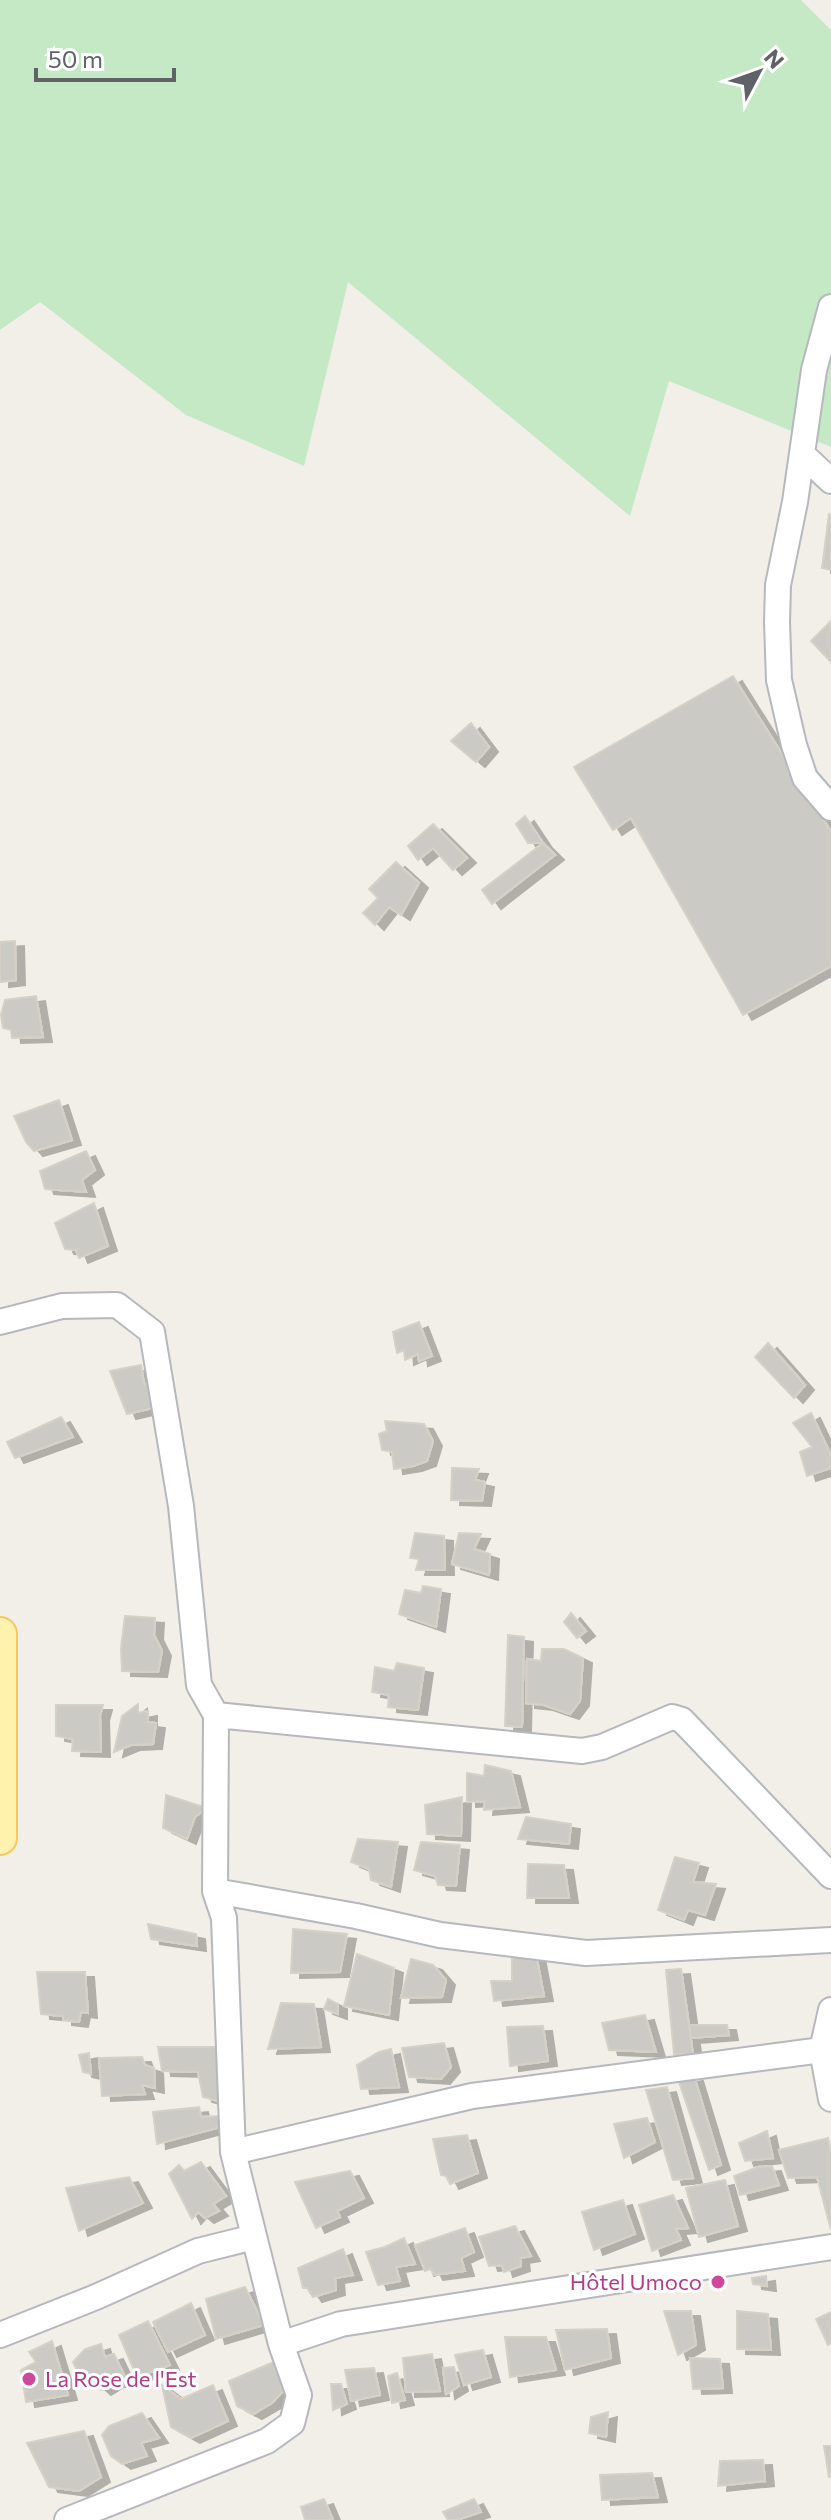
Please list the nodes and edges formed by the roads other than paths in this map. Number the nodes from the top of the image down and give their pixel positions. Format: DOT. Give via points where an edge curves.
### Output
graph roads {
  1 [pos="831,307"];
  2 [pos="803,455"];
  3 [pos="831,481"];
  4 [pos="831,808"];
  5 [pos="0,1322"];
  6 [pos="0,1634"];
  7 [pos="216,1715"];
  8 [pos="0,1838"];
  9 [pos="831,1876"];
  10 [pos="215,1891"];
  11 [pos="831,1940"];
  12 [pos="831,2010"];
  13 [pos="822,2050"];
  14 [pos="831,2099"];
  15 [pos="233,2152"];
  16 [pos="254,2237"];
  17 [pos="831,2247"];
  18 [pos="0,2335"];
  19 [pos="281,2344"];
  20 [pos="67,2520"];
  1 -- 2 [label="street" via="814,370"];
  2 -- 3 [label="street"];
  2 -- 4 [label="street" via="778,585 779,680 805,778"];
  5 -- 7 [label="street" via="62,1306 117,1305 152,1332 181,1506 199,1685"];
  6 -- 8 [label="main road"];
  7 -- 9 [label="street" via="582,1751 672,1717 682,1720"];
  7 -- 10 [label="street"];
  10 -- 11 [label="street" via="440,1935 586,1953"];
  10 -- 15 [label="street" via="224,1918"];
  12 -- 13 [label="street"];
  13 -- 14 [label="street"];
  13 -- 15 [label="street" via="472,2096"];
  15 -- 16 [label="street"];
  16 -- 18 [label="street" via="198,2251"];
  16 -- 19 [label="street"];
  17 -- 19 [label="street" via="341,2324"];
  19 -- 20 [label="street" via="299,2395 292,2423 267,2441"];
}
